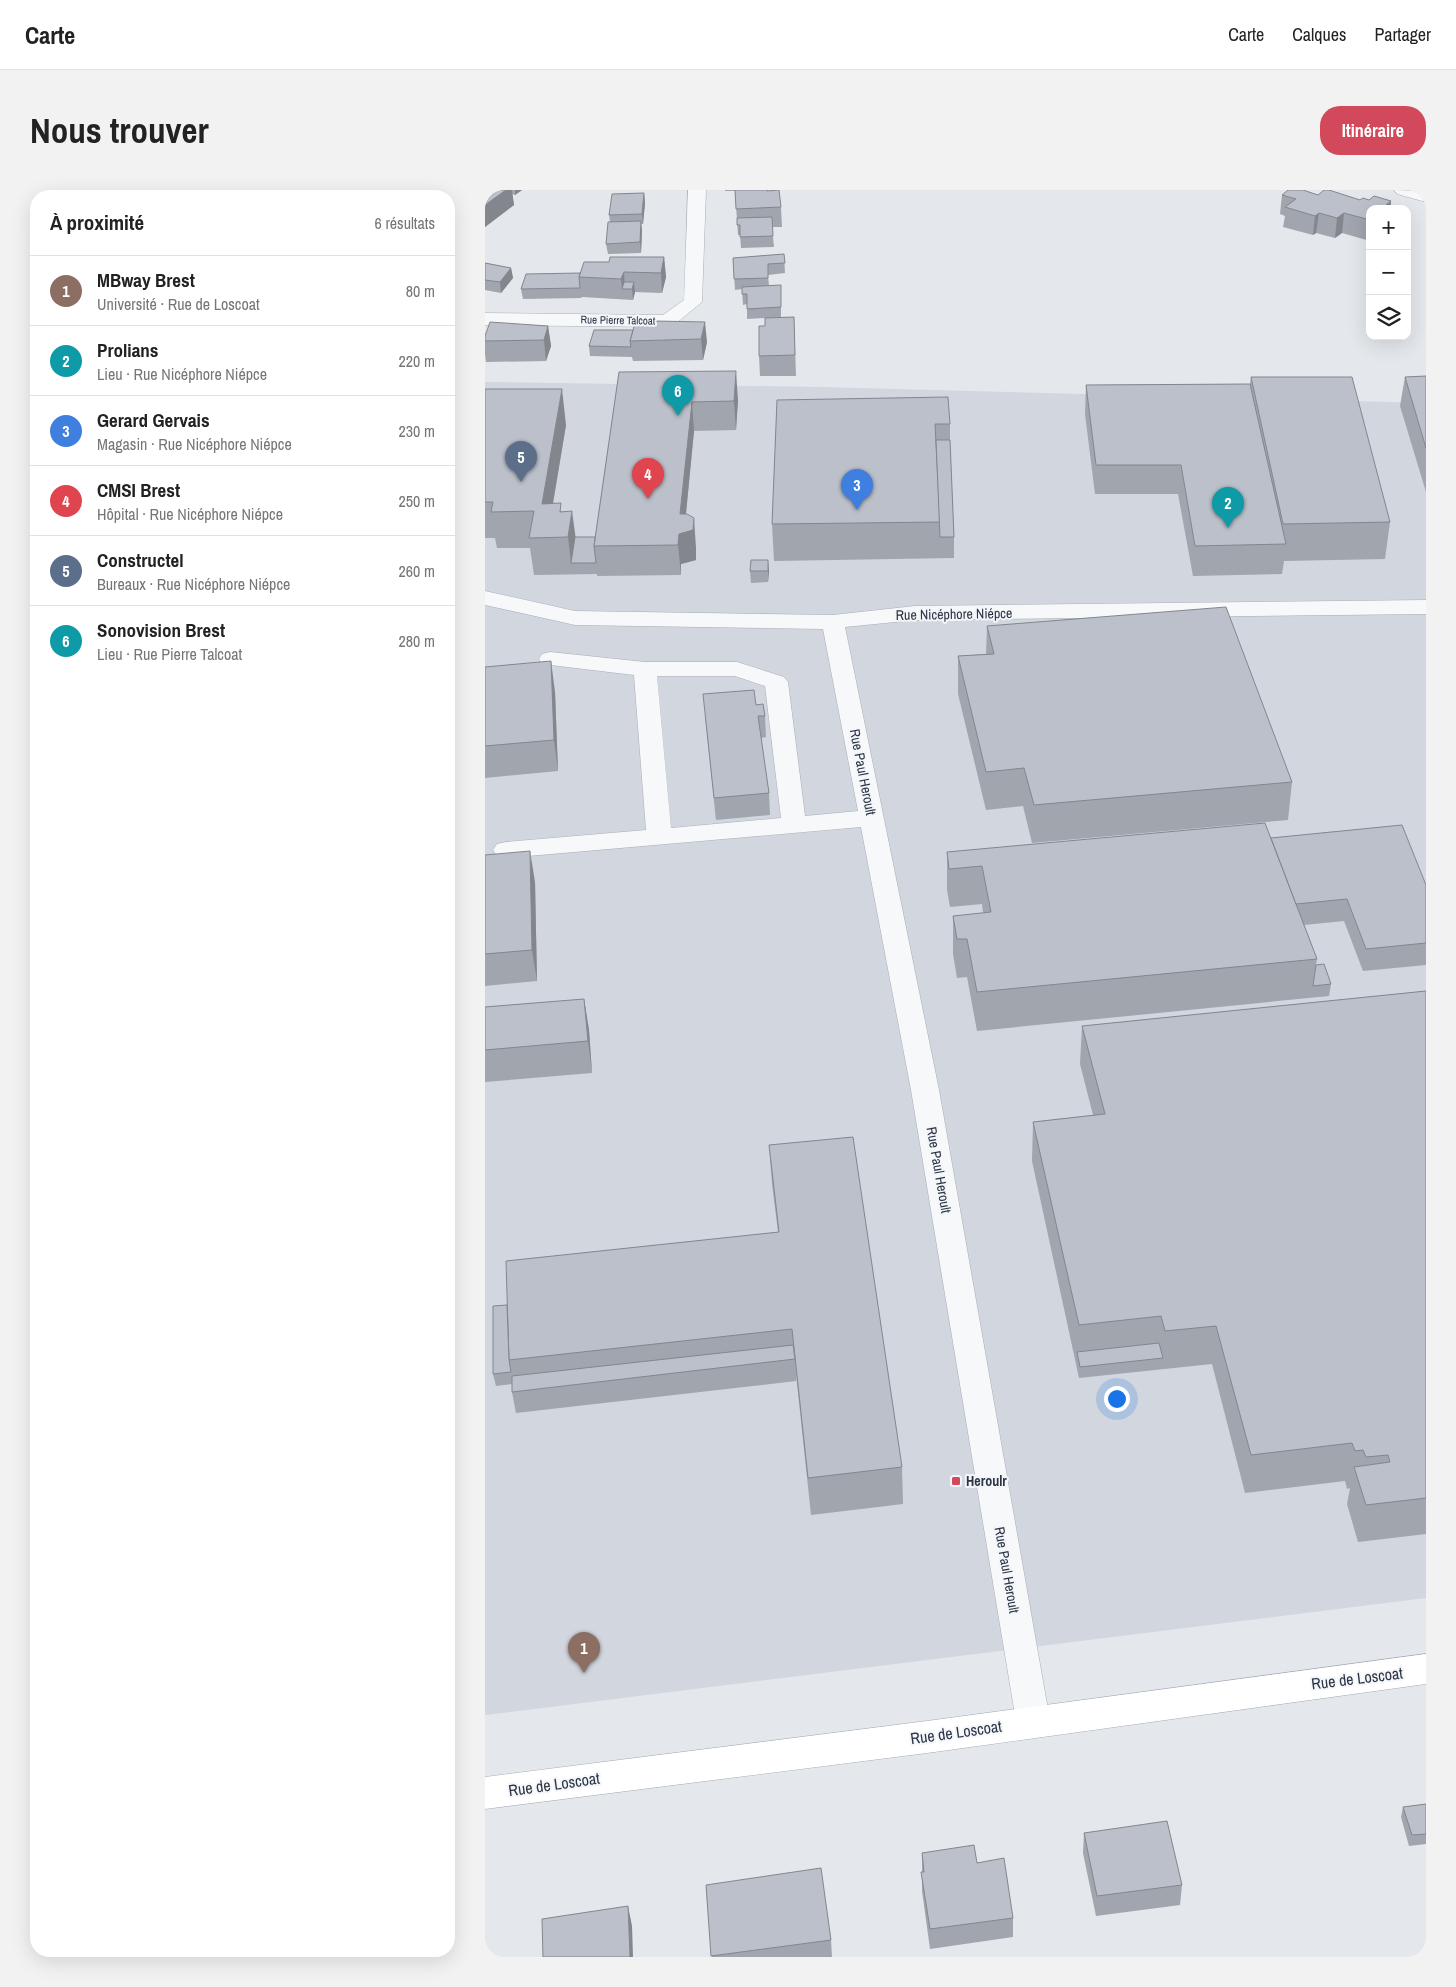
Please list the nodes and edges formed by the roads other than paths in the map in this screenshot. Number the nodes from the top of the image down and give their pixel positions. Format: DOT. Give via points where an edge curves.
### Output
graph roads {
  1 [pos="697,190"];
  2 [pos="1403,190"];
  3 [pos="1426,197"];
  4 [pos="485,319"];
  5 [pos="485,598"];
  6 [pos="1426,607"];
  7 [pos="833,622"];
  8 [pos="550,659"];
  9 [pos="645,669"];
  10 [pos="872,818"];
  11 [pos="793,825"];
  12 [pos="659,836"];
  13 [pos="506,850"];
  14 [pos="1426,1669"];
  15 [pos="1033,1721"];
  16 [pos="485,1793"];
  1 -- 4 [label="street, Rue Pierre Talcoat" via="693,302 667,321"];
  2 -- 3 [label="street"];
  5 -- 7 [label="street, Rue Nicéphore Niépce" via="575,618"];
  6 -- 7 [label="street, Rue Nicéphore Niépce" via="915,613"];
  7 -- 10 [label="street, Rue Paul Heroult"];
  8 -- 9 [label="street"];
  9 -- 11 [label="street" via="737,669 776,682"];
  9 -- 12 [label="street"];
  10 -- 11 [label="street"];
  10 -- 15 [label="street, Rue Paul Heroult" via="925,1090"];
  11 -- 12 [label="street"];
  12 -- 13 [label="street"];
  14 -- 15 [label="main road, Rue de Loscoat"];
  15 -- 16 [label="main road, Rue de Loscoat"];
}
